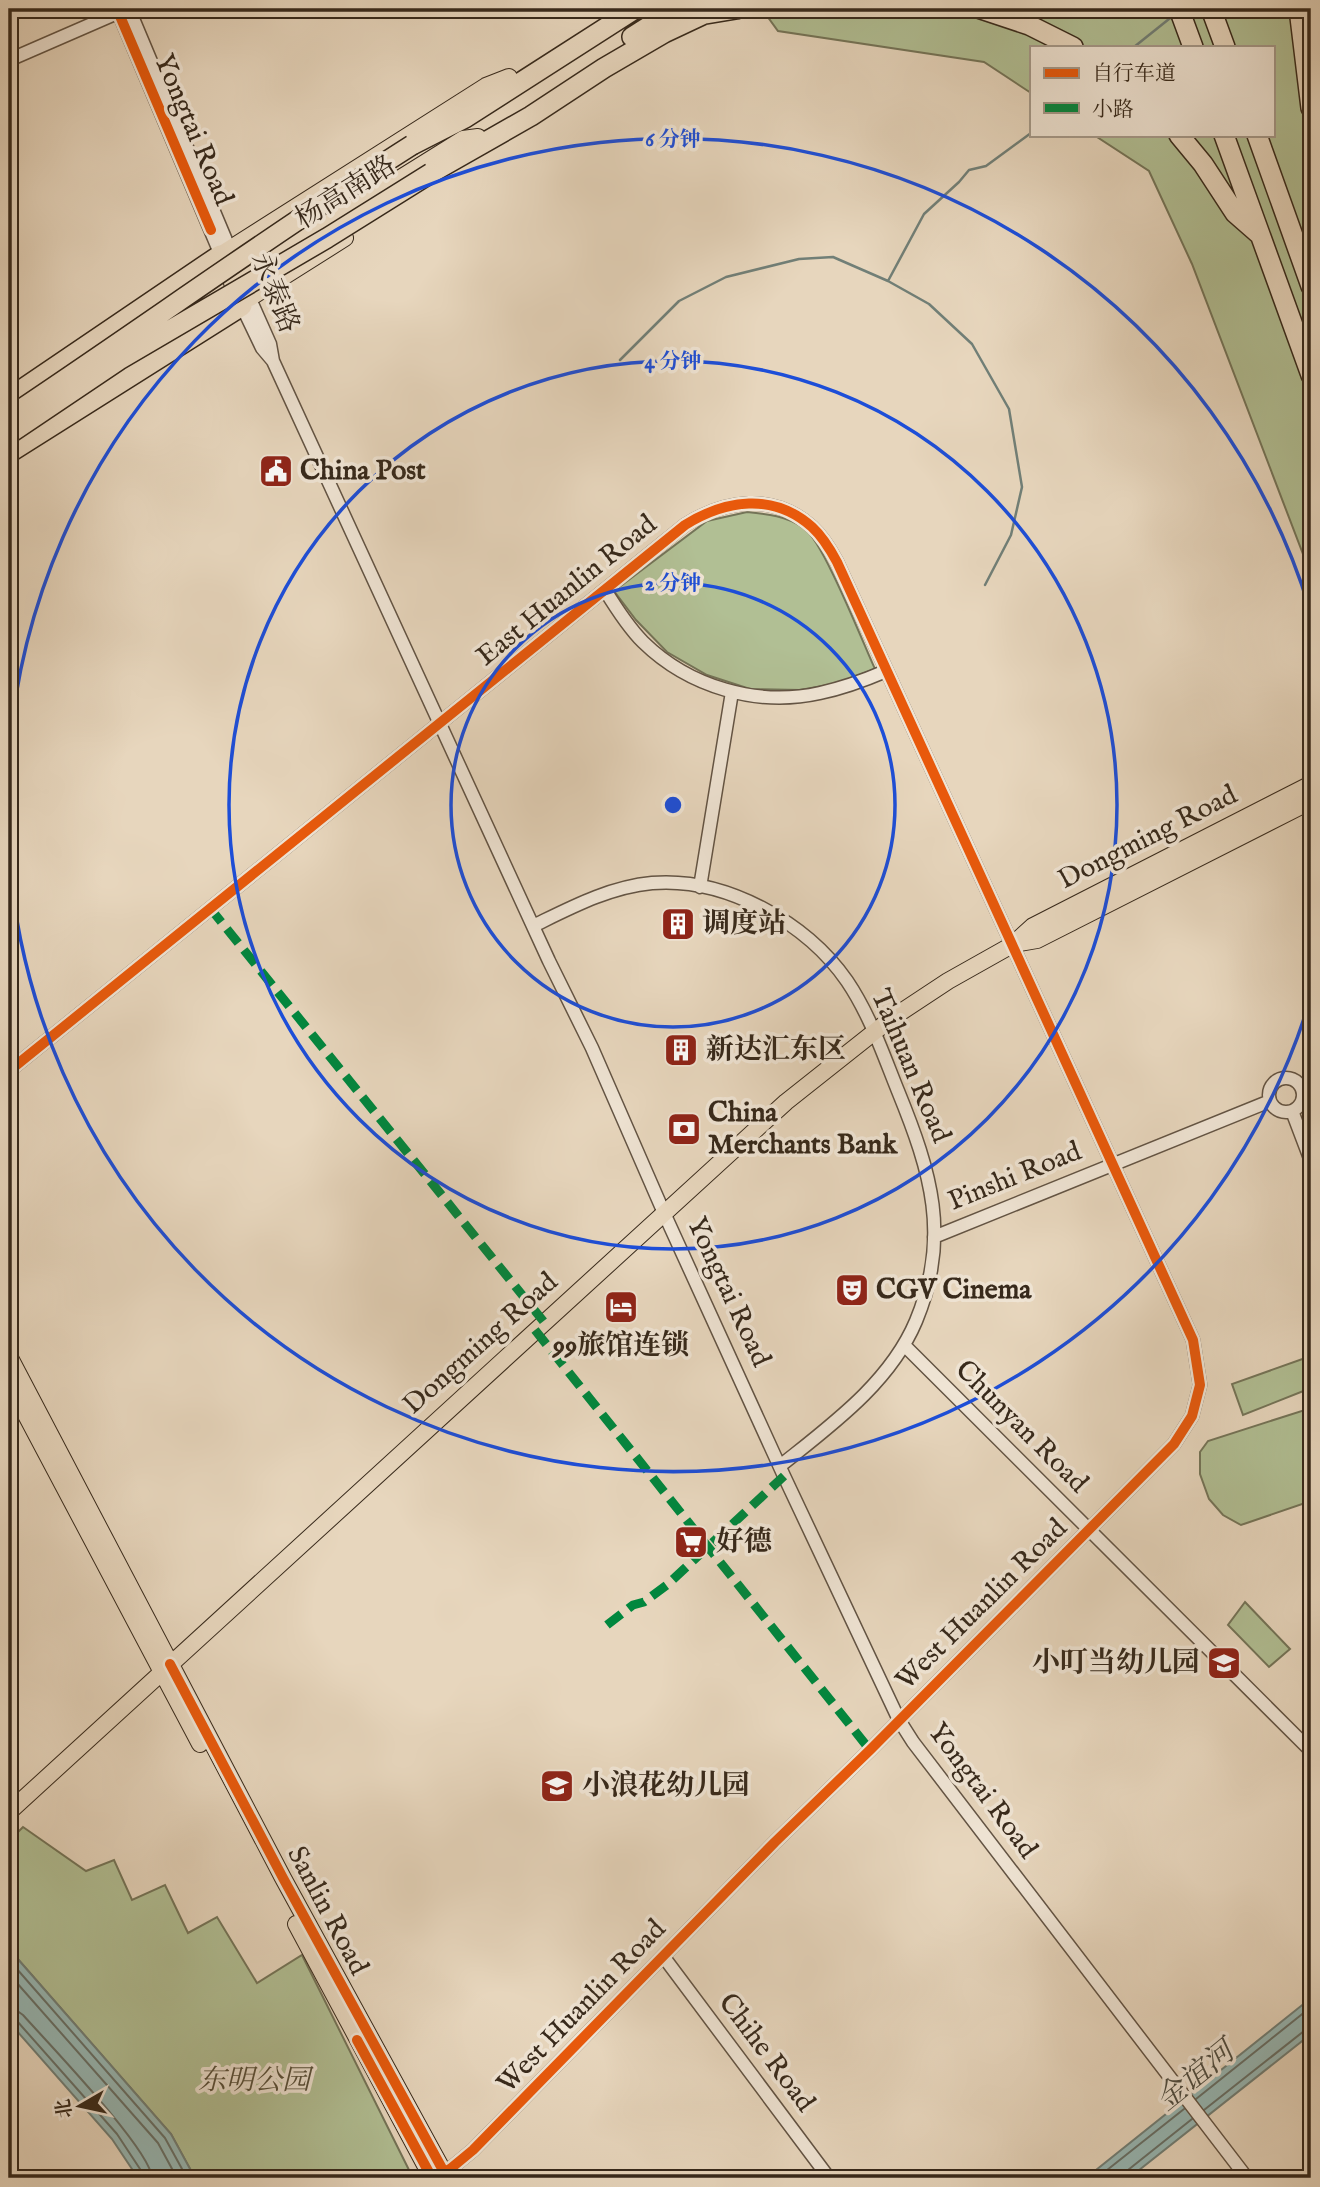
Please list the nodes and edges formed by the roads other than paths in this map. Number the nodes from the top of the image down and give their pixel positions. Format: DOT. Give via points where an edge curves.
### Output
graph roads {
  1 [pos="613,9"];
  2 [pos="635,9"];
  3 [pos="676,9"];
  4 [pos="736,9"];
  5 [pos="981,9"];
  6 [pos="1179,9"];
  7 [pos="1211,9"];
  8 [pos="1299,9"];
  9 [pos="123,10"];
  10 [pos="710,12"];
  11 [pos="1189,38"];
  12 [pos="1071,46"];
  13 [pos="1225,46"];
  14 [pos="9,60"];
  15 [pos="509,77"];
  16 [pos="1311,108"];
  17 [pos="466,118"];
  18 [pos="1180,136"];
  19 [pos="1224,136"];
  20 [pos="1257,136"];
  21 [pos="478,138"];
  22 [pos="412,145"];
  23 [pos="433,177"];
  24 [pos="1260,235"];
  25 [pos="235,279"];
  26 [pos="1311,286"];
  27 [pos="273,361"];
  28 [pos="124,374"];
  29 [pos="1311,376"];
  30 [pos="9,398"];
  31 [pos="9,406"];
  32 [pos="9,417"];
  33 [pos="9,434"];
  34 [pos="9,445"];
  35 [pos="9,453"];
  36 [pos="605,590"];
  37 [pos="886,671"];
  38 [pos="732,692"];
  39 [pos="440,723"];
  40 [pos="1311,784"];
  41 [pos="1311,801"];
  42 [pos="1276,811"];
  43 [pos="700,887"];
  44 [pos="533,926"];
  45 [pos="1012,944"];
  46 [pos="874,1031"];
  47 [pos="9,1071"];
  48 [pos="1270,1101"];
  49 [pos="1292,1111"];
  50 [pos="1311,1161"];
  51 [pos="1111,1164"];
  52 [pos="664,1213"];
  53 [pos="934,1237"];
  54 [pos="904,1345"];
  55 [pos="9,1356"];
  56 [pos="9,1383"];
  57 [pos="780,1466"];
  58 [pos="1089,1530"];
  59 [pos="166,1668"];
  60 [pos="899,1720"];
  61 [pos="1311,1751"];
  62 [pos="9,1812"];
  63 [pos="663,1956"];
  64 [pos="439,2177"];
  65 [pos="829,2178"];
  66 [pos="1247,2178"];
  1 -- 15 [label="highway"];
  2 -- 17 [label="highway, 杨高南路"];
  3 -- 21 [label="highway, 杨高南路"];
  4 -- 10 [label="highway"];
  5 -- 12 [label="highway"];
  6 -- 11 [label="highway"];
  7 -- 13 [label="highway"];
  8 -- 16 [label="highway"];
  9 -- 14 [label="street"];
  9 -- 25 [label="street, 永泰路"];
  10 -- 23 [label="highway" via="604,68"];
  15 -- 22 [label="highway" via="494,92"];
  15 -- 25 [label="main road, 杨高南路" via="486,86 249,237"];
  17 -- 22 [label="highway, 杨高南路"];
  17 -- 25 [label="main road, 杨高南路" via="457,129"];
  18 -- 24 [label="highway" via="1235,213"];
  19 -- 24 [label="highway"];
  20 -- 26 [label="highway"];
  21 -- 23 [label="highway, 杨高南路"];
  21 -- 25 [label="main road, 杨高南路" via="463,139"];
  22 -- 32 [label="highway, 杨高南路, bridge"];
  23 -- 25 [label="main road, 杨高南路" via="273,284"];
  23 -- 33 [label="highway, 杨高南路, bridge" via="119,360"];
  24 -- 29 [label="highway"];
  25 -- 27 [label="street, 永泰路" via="262,348"];
  25 -- 28 [label="main road, 杨高南路"];
  25 -- 28 [label="highway" via="149,364"];
  25 -- 30 [label="highway" via="95,340"];
  25 -- 31 [label="main road"];
  27 -- 39 [label="street, Yongtai Road"];
  28 -- 34 [label="main road, 杨高南路"];
  28 -- 35 [label="highway"];
  36 -- 37 [label="street, East Huanlin Road" via="701,515 736,504 774,506 811,526 825,542"];
  36 -- 38 [label="street" via="653,651 681,671"];
  36 -- 39 [label="street, East Huanlin Road"];
  37 -- 38 [label="street" via="818,694 772,697"];
  37 -- 45 [label="street, East Huanlin Road"];
  38 -- 43 [label="street"];
  39 -- 44 [label="street, Yongtai Road"];
  39 -- 47 [label="street, East Huanlin Road"];
  40 -- 42 [label="main road, Dongming Road"];
  41 -- 42 [label="main road, Dongming Road"];
  42 -- 45 [label="main road, Dongming Road" via="1032,926"];
  43 -- 44 [label="street, Taihuan Road" via="652,883 624,889 592,898"];
  43 -- 46 [label="street, Taihuan Road" via="790,923 847,981"];
  44 -- 52 [label="street, Yongtai Road"];
  45 -- 46 [label="main road, Dongming Road"];
  45 -- 51 [label="street, West Huanlin Road"];
  46 -- 52 [label="main road, Dongming Road"];
  46 -- 53 [label="street, Taihuan Road" via="921,1149 930,1183"];
  48 -- 49 [label="street" via="1279,1111"];
  48 -- 49 [label="street" via="1273,1083 1292,1079 1303,1095"];
  48 -- 51 [label="street, Pinshi Road"];
  49 -- 50 [label="street"];
  51 -- 53 [label="street, Pinshi Road"];
  51 -- 58 [label="street, West Huanlin Road" via="1193,1340 1200,1385 1192,1416 1174,1444"];
  52 -- 57 [label="street, Yongtai Road"];
  52 -- 59 [label="main road, Dongming Road"];
  53 -- 54 [label="street, Taihuan Road" via="925,1297"];
  54 -- 57 [label="street, Taihuan Road" via="850,1407"];
  54 -- 58 [label="street, Chunyan Road"];
  55 -- 59 [label="main road, Sanlin Road"];
  56 -- 59 [label="main road, Sanlin Road"];
  57 -- 60 [label="street, Yongtai Road"];
  58 -- 60 [label="street, West Huanlin Road"];
  58 -- 61 [label="street, Chunyan Road"];
  59 -- 62 [label="main road, Dongming Road"];
  59 -- 64 [label="main road, Sanlin Road" via="283,1878"];
  60 -- 63 [label="street, West Huanlin Road"];
  60 -- 66 [label="street, Yongtai Road"];
  63 -- 64 [label="street, West Huanlin Road" via="473,2150"];
  63 -- 65 [label="street, Chihe Road"];
}
